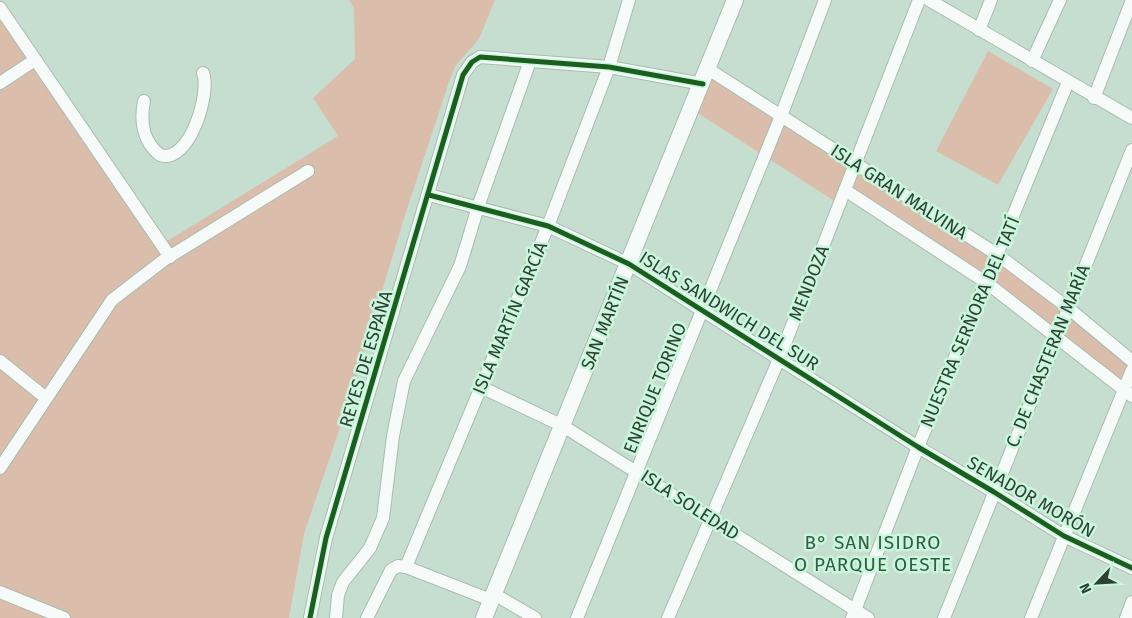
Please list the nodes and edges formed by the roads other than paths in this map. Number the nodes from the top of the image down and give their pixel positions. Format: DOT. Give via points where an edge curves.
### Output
graph roads {
  1 [pos="628,0"];
  2 [pos="735,0"];
  3 [pos="825,0"];
  4 [pos="919,0"];
  5 [pos="929,0"];
  6 [pos="991,0"];
  7 [pos="1060,0"];
  8 [pos="1132,0"];
  9 [pos="0,8"];
  10 [pos="979,30"];
  11 [pos="480,57"];
  12 [pos="35,60"];
  13 [pos="530,61"];
  14 [pos="1032,61"];
  15 [pos="609,67"];
  16 [pos="203,73"];
  17 [pos="705,76"];
  18 [pos="1068,82"];
  19 [pos="0,83"];
  20 [pos="1094,98"];
  21 [pos="144,101"];
  22 [pos="781,116"];
  23 [pos="1132,118"];
  24 [pos="1132,150"];
  25 [pos="855,164"];
  26 [pos="308,171"];
  27 [pos="845,190"];
  28 [pos="430,194"];
  29 [pos="478,207"];
  30 [pos="548,226"];
  31 [pos="998,255"];
  32 [pos="170,257"];
  33 [pos="629,264"];
  34 [pos="987,283"];
  35 [pos="1068,307"];
  36 [pos="701,310"];
  37 [pos="1055,338"];
  38 [pos="779,359"];
  39 [pos="0,361"];
  40 [pos="1132,361"];
  41 [pos="1132,370"];
  42 [pos="481,387"];
  43 [pos="1128,393"];
  44 [pos="46,398"];
  45 [pos="563,426"];
  46 [pos="918,447"];
  47 [pos="0,468"];
  48 [pos="637,471"];
  49 [pos="994,492"];
  50 [pos="711,519"];
  51 [pos="1064,536"];
  52 [pos="406,567"];
  53 [pos="1132,568"];
  54 [pos="0,592"];
  55 [pos="493,597"];
  56 [pos="1132,602"];
  57 [pos="854,614"];
  58 [pos="64,618"];
  59 [pos="310,618"];
  60 [pos="336,618"];
  61 [pos="367,618"];
  62 [pos="484,618"];
  63 [pos="535,618"];
  64 [pos="577,618"];
  65 [pos="668,618"];
  66 [pos="868,618"];
  67 [pos="944,618"];
  68 [pos="1031,618"];
  69 [pos="1126,618"];
  1 -- 15 [label="street, ISLA MARTÍN GARCÍA"];
  2 -- 17 [label="main road, SAN MARTÍN"];
  3 -- 22 [label="street, ENRIQUE TORINO"];
  4 -- 25 [label="street, MENDOZA"];
  5 -- 10 [label="street"];
  6 -- 10 [label="street"];
  7 -- 14 [label="street"];
  8 -- 20 [label="street"];
  9 -- 12 [label="street"];
  10 -- 14 [label="street"];
  11 -- 13 [label="street, ISLA GRAN MALVINA"];
  11 -- 28 [label="street, REYES DE ESPAÑA" via="463,75"];
  12 -- 19 [label="street"];
  12 -- 32 [label="street"];
  13 -- 15 [label="street, ISLA GRAN MALVINA"];
  13 -- 29 [label="street"];
  14 -- 18 [label="street"];
  15 -- 17 [label="street, ISLA GRAN MALVINA"];
  15 -- 30 [label="street, ISLA MARTÍN GARCÍA"];
  16 -- 21 [label="street" via="205,88 192,133 184,147 171,156 160,155 147,138 142,122"];
  17 -- 22 [label="street, ISLA GRAN MALVINA"];
  17 -- 33 [label="main road, SAN MARTÍN"];
  18 -- 20 [label="street"];
  18 -- 31 [label="street, NUESTRA SERÑORA DEL TATÍ"];
  20 -- 23 [label="street"];
  22 -- 25 [label="street, ISLA GRAN MALVINA"];
  22 -- 36 [label="street, ENRIQUE TORINO"];
  24 -- 35 [label="street, C. DE CHASTERAN MARÍA"];
  25 -- 27 [label="street, MENDOZA"];
  25 -- 31 [label="street, ISLA GRAN MALVINA"];
  26 -- 32 [label="street"];
  27 -- 34 [label="street"];
  27 -- 38 [label="street, MENDOZA"];
  28 -- 29 [label="street, ISLAS SANDWICH DEL SUR"];
  28 -- 59 [label="street, REYES DE ESPAÑA" via="326,538"];
  29 -- 30 [label="street, ISLAS SANDWICH DEL SUR"];
  29 -- 60 [label="street" via="460,266 404,381 393,436 383,518 370,548 343,582"];
  30 -- 33 [label="street, ISLAS SANDWICH DEL SUR"];
  30 -- 42 [label="street, ISLA MARTÍN GARCÍA"];
  31 -- 34 [label="street, NUESTRA SERÑORA DEL TATÍ"];
  31 -- 35 [label="street, ISLA GRAN MALVINA"];
  32 -- 44 [label="street" via="112,300"];
  33 -- 36 [label="street, ISLAS SANDWICH DEL SUR"];
  33 -- 45 [label="main road, SAN MARTÍN"];
  34 -- 37 [label="street"];
  34 -- 46 [label="street, NUESTRA SERÑORA DEL TATÍ"];
  35 -- 37 [label="street, C. DE CHASTERAN MARÍA"];
  35 -- 40 [label="street, ISLA GRAN MALVINA"];
  36 -- 38 [label="street, ISLAS SANDWICH DEL SUR"];
  36 -- 48 [label="street, ENRIQUE TORINO"];
  37 -- 43 [label="street"];
  37 -- 49 [label="street, C. DE CHASTERAN MARÍA"];
  38 -- 46 [label="street, ISLAS SANDWICH DEL SUR"];
  38 -- 50 [label="street, MENDOZA"];
  39 -- 44 [label="street"];
  41 -- 43 [label="street"];
  42 -- 45 [label="street, ISLA SOLEDAD"];
  42 -- 52 [label="street, ISLA MARTÍN GARCÍA"];
  43 -- 51 [label="street"];
  44 -- 47 [label="street"];
  45 -- 48 [label="street, ISLA SOLEDAD"];
  45 -- 55 [label="main road, SAN MARTÍN"];
  46 -- 49 [label="street, SENADOR MORÓN"];
  46 -- 57 [label="street, NUESTRA SERÑORA DEL TATÍ"];
  48 -- 50 [label="street, ISLA SOLEDAD"];
  48 -- 64 [label="street, ENRIQUE TORINO"];
  49 -- 51 [label="street, SENADOR MORÓN"];
  49 -- 67 [label="street, C. DE CHASTERAN MARÍA"];
  50 -- 57 [label="street, ISLA SOLEDAD"];
  50 -- 65 [label="street, MENDOZA"];
  51 -- 53 [label="street, SENADOR MORÓN"];
  51 -- 68 [label="street"];
  52 -- 55 [label="street"];
  52 -- 61 [label="street" via="398,566 391,570"];
  54 -- 58 [label="street"];
  55 -- 62 [label="main road, SAN MARTÍN"];
  55 -- 63 [label="street"];
  56 -- 69 [label="street"];
  57 -- 66 [label="street, ISLA SOLEDAD"];
}
